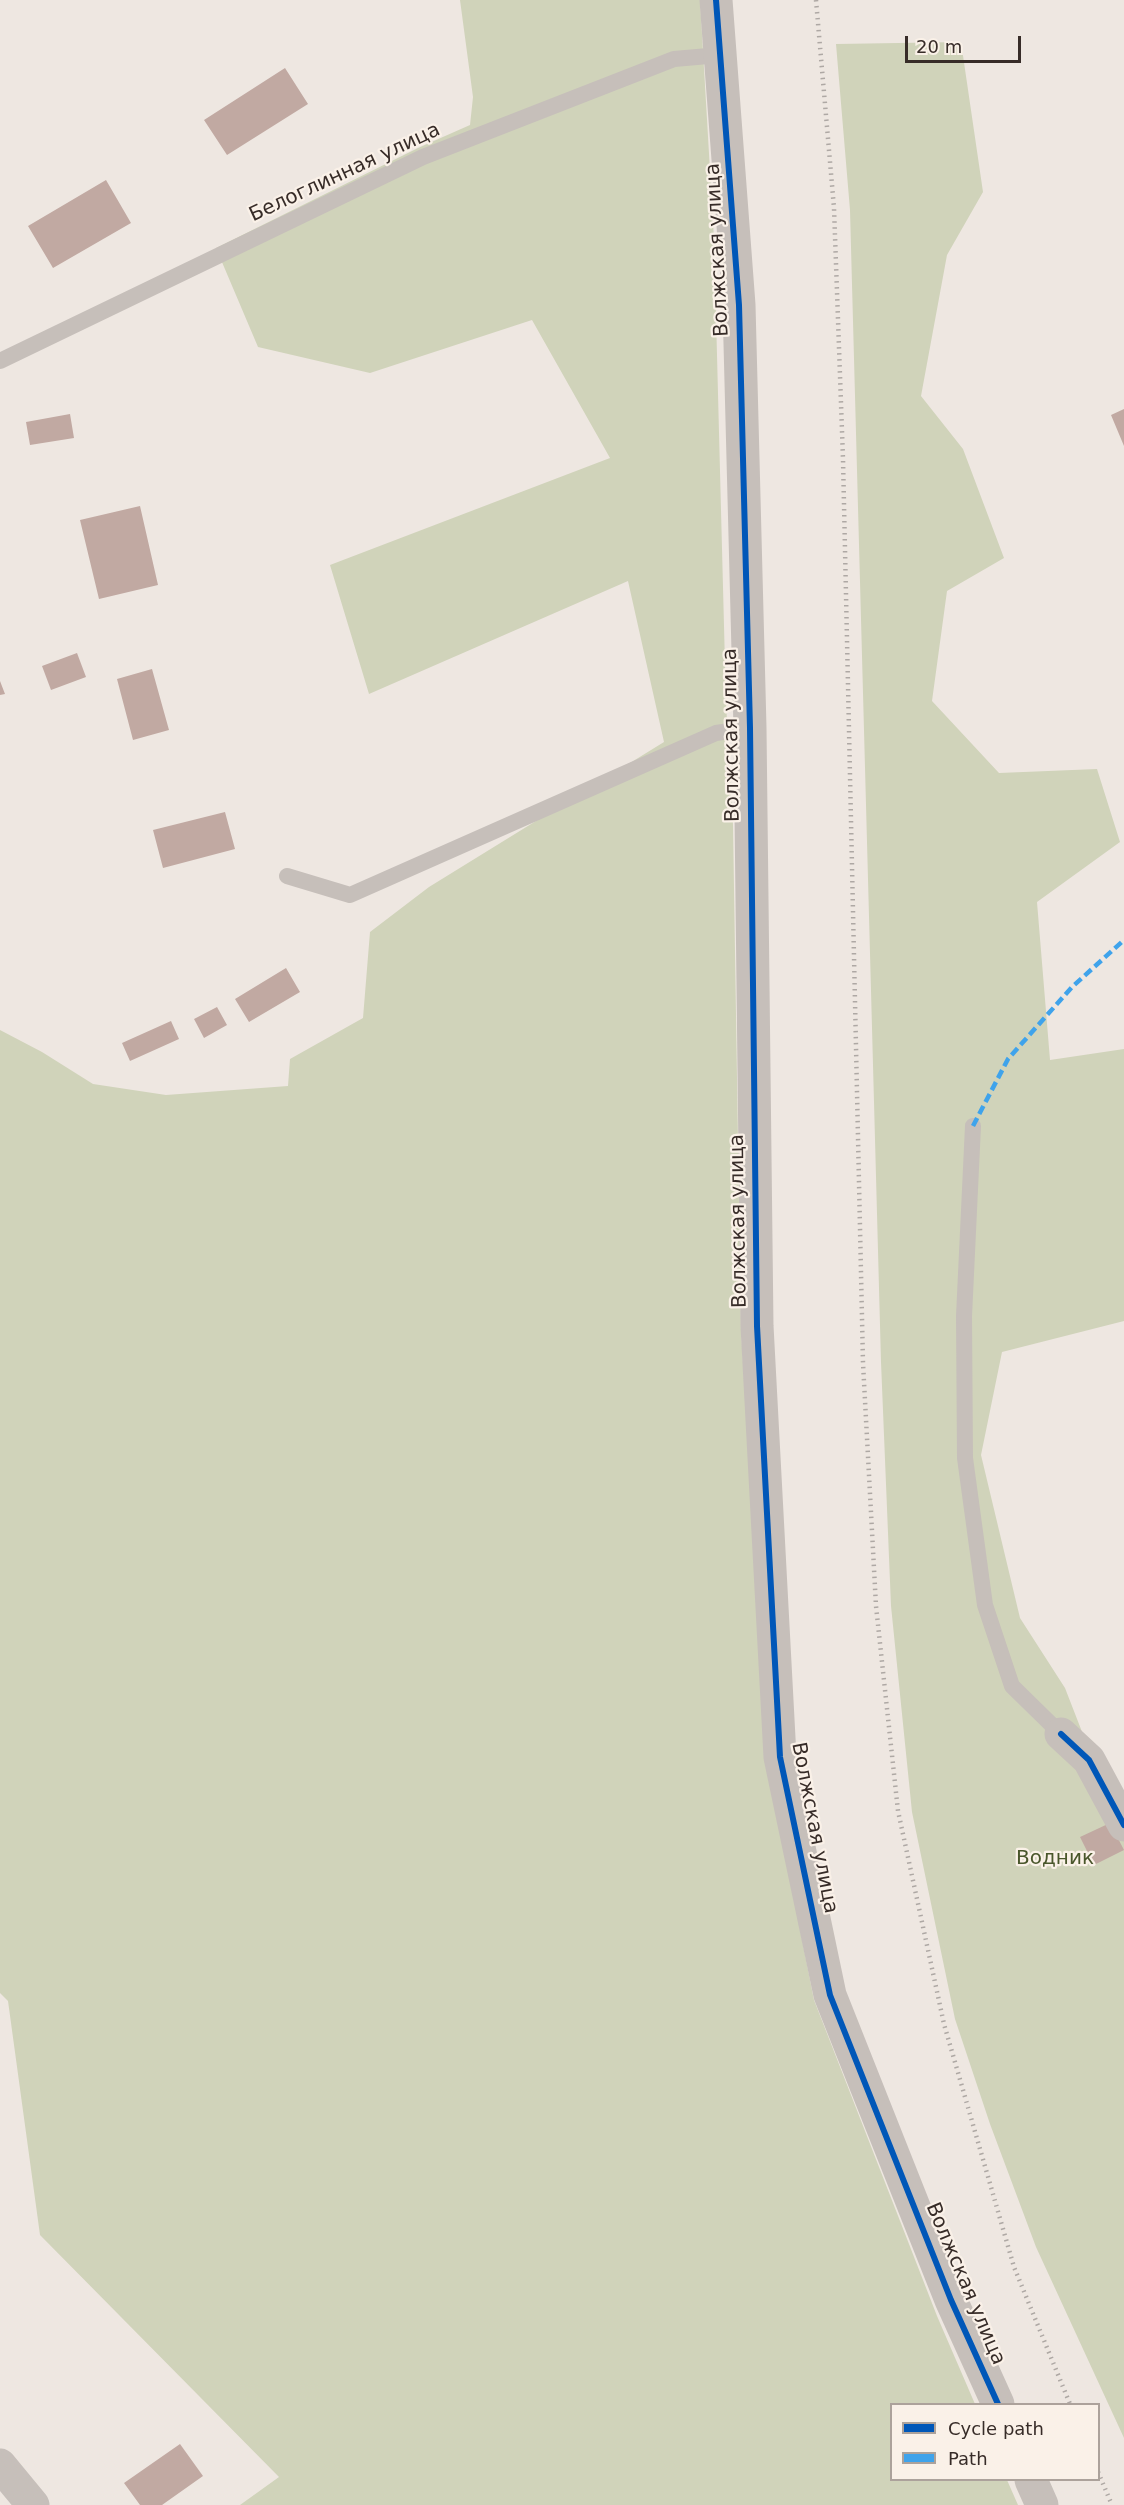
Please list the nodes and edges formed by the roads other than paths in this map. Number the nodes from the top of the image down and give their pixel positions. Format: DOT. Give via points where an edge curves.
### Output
graph roads {
  1 [pos="716,0"];
  2 [pos="720,55"];
  3 [pos="0,361"];
  4 [pos="750,728"];
  5 [pos="287,876"];
  6 [pos="974,1126"];
  7 [pos="1061,1734"];
  8 [pos="1124,1825"];
  9 [pos="998,2403"];
  10 [pos="0,2465"];
  11 [pos="1031,2481"];
  12 [pos="33,2505"];
  13 [pos="1042,2505"];
  1 -- 2 [label="street, Волжская улица"];
  2 -- 3 [label="lane, Белоглинная улица" via="674,59 423,157"];
  2 -- 4 [label="street, Волжская улица" via="739,305"];
  4 -- 5 [label="lane" via="716,733 350,895"];
  4 -- 9 [label="street, Волжская улица" via="757,1326 780,1757 830,1995 951,2300"];
  6 -- 7 [label="lane" via="964,1316 965,1458 985,1605 1012,1686"];
  7 -- 8 [label="street" via="1089,1760"];
  10 -- 12 [label="street"];
  11 -- 13 [label="street"];
}
